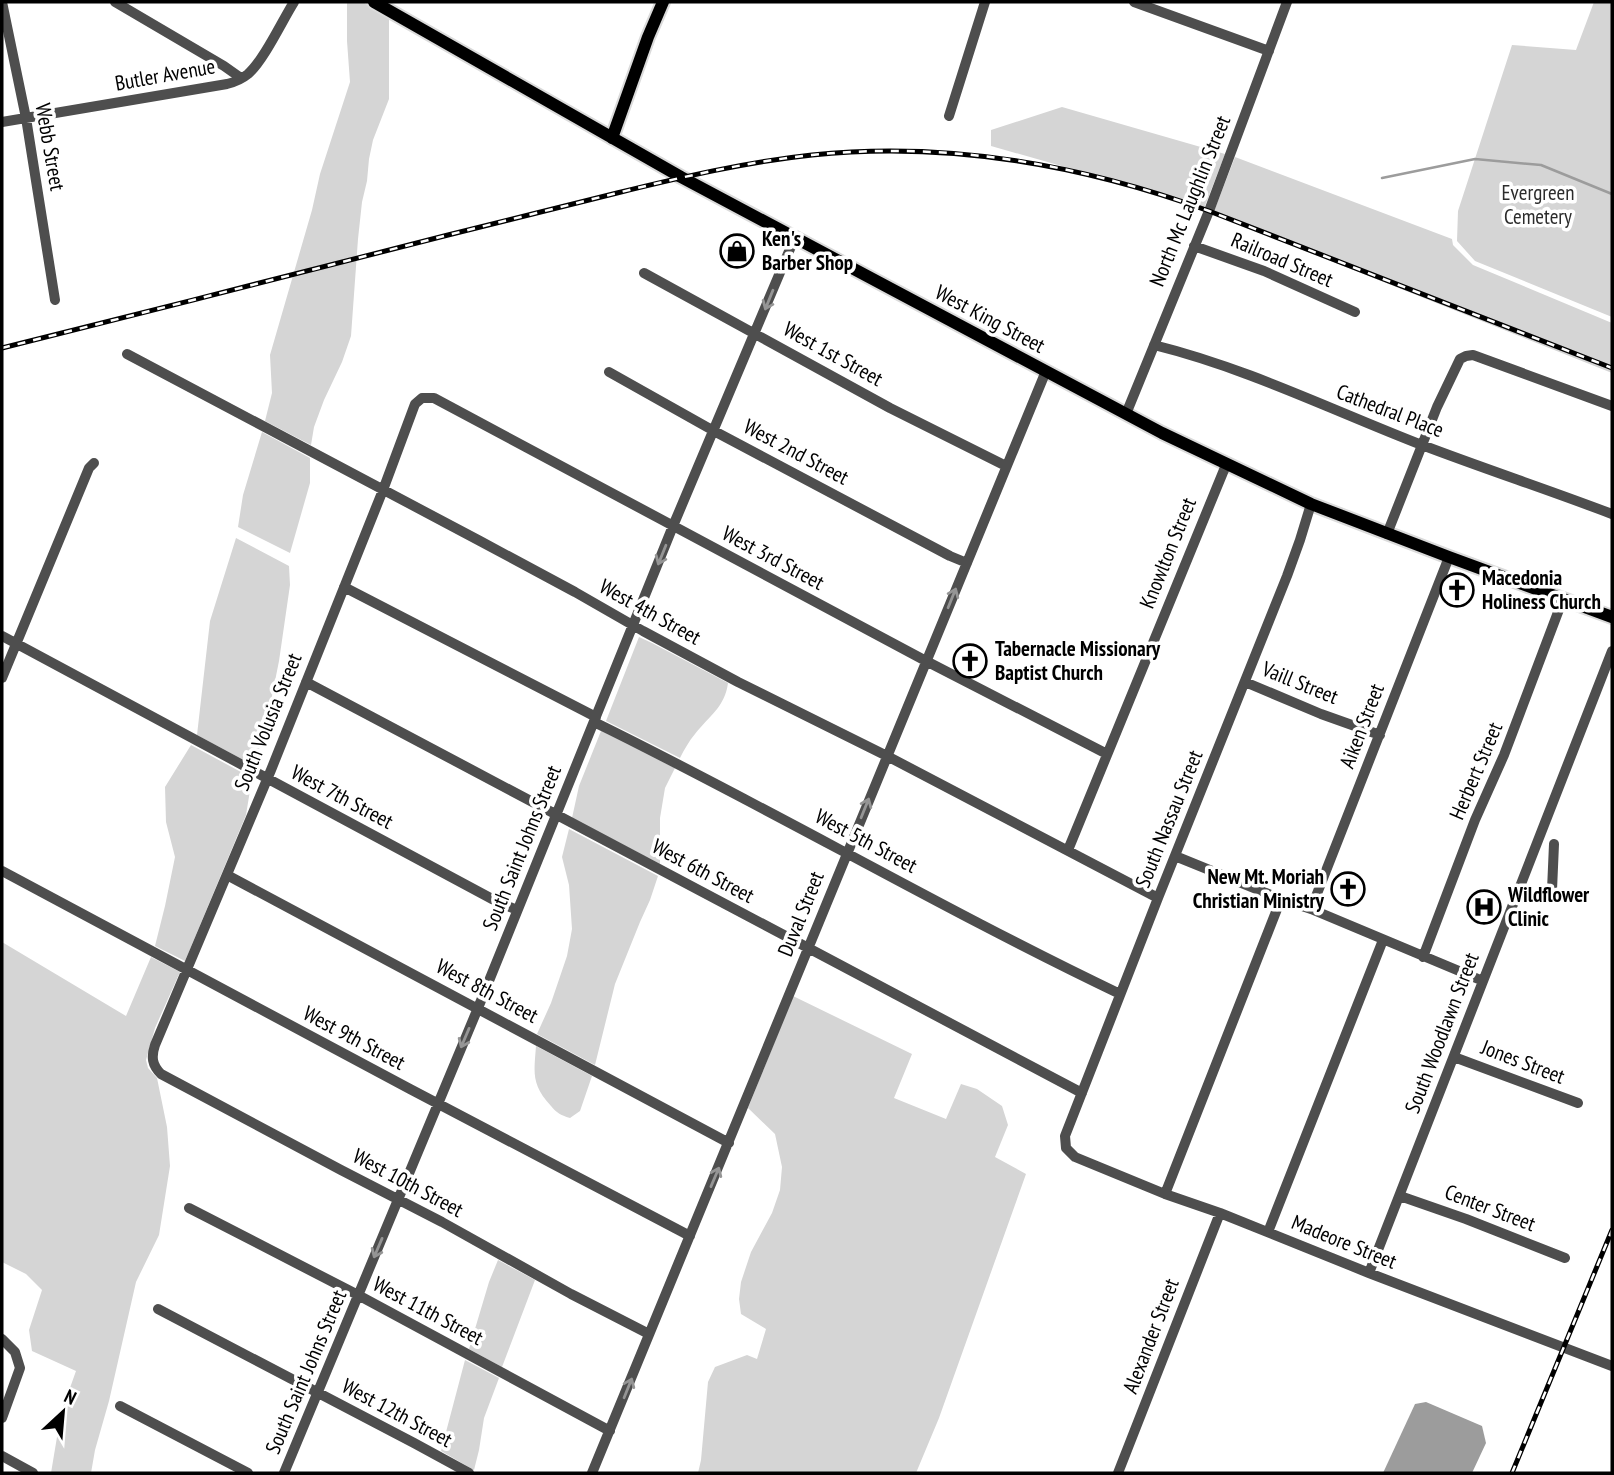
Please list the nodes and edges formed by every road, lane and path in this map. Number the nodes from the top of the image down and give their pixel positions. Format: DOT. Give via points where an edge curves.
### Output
graph roads {
  1 [pos="2,2"];
  2 [pos="115,2"];
  3 [pos="293,2"];
  4 [pos="374,2"];
  5 [pos="663,2"];
  6 [pos="985,2"];
  7 [pos="1134,2"];
  8 [pos="1287,2"];
  9 [pos="1269,51"];
  10 [pos="241,78"];
  11 [pos="949,116"];
  12 [pos="26,118"];
  13 [pos="2,122"];
  14 [pos="612,138"];
  15 [pos="795,237"];
  16 [pos="1194,246"];
  17 [pos="644,273"];
  18 [pos="55,300"];
  19 [pos="1355,312"];
  20 [pos="756,334"];
  21 [pos="1154,345"];
  22 [pos="127,355"];
  23 [pos="1046,371"];
  24 [pos="610,372"];
  25 [pos="422,398"];
  26 [pos="1612,406"];
  27 [pos="1126,414"];
  28 [pos="714,431"];
  29 [pos="1422,445"];
  30 [pos="94,463"];
  31 [pos="1226,464"];
  32 [pos="1006,466"];
  33 [pos="383,490"];
  34 [pos="1311,504"];
  35 [pos="1612,514"];
  36 [pos="673,526"];
  37 [pos="1387,534"];
  38 [pos="1449,557"];
  39 [pos="967,563"];
  40 [pos="344,587"];
  41 [pos="1563,599"];
  42 [pos="1612,617"];
  43 [pos="633,625"];
  44 [pos="2,636"];
  45 [pos="17,644"];
  46 [pos="1612,652"];
  47 [pos="926,661"];
  48 [pos="2,678"];
  49 [pos="1601,681"];
  50 [pos="306,682"];
  51 [pos="1245,682"];
  52 [pos="1612,685"];
  53 [pos="595,719"];
  54 [pos="1380,735"];
  55 [pos="1107,754"];
  56 [pos="887,756"];
  57 [pos="266,779"];
  58 [pos="556,816"];
  59 [pos="1554,844"];
  60 [pos="1068,850"];
  61 [pos="847,852"];
  62 [pos="1175,856"];
  63 [pos="2,871"];
  64 [pos="227,875"];
  65 [pos="1552,890"];
  66 [pos="1158,898"];
  67 [pos="1281,899"];
  68 [pos="1311,909"];
  69 [pos="517,910"];
  70 [pos="1383,940"];
  71 [pos="807,948"];
  72 [pos="1423,957"];
  73 [pos="187,969"];
  74 [pos="1483,981"];
  75 [pos="1120,994"];
  76 [pos="478,1009"];
  77 [pos="1454,1057"];
  78 [pos="153,1062"];
  79 [pos="1082,1093"];
  80 [pos="1578,1103"];
  81 [pos="438,1104"];
  82 [pos="729,1143"];
  83 [pos="1066,1148"];
  84 [pos="1165,1194"];
  85 [pos="1399,1196"];
  86 [pos="398,1200"];
  87 [pos="189,1208"];
  88 [pos="1220,1213"];
  89 [pos="1268,1232"];
  90 [pos="690,1236"];
  91 [pos="1565,1258"];
  92 [pos="1369,1273"];
  93 [pos="358,1295"];
  94 [pos="158,1309"];
  95 [pos="649,1334"];
  96 [pos="2,1339"];
  97 [pos="1612,1366"];
  98 [pos="318,1392"];
  99 [pos="120,1406"];
  100 [pos="2,1418"];
  101 [pos="610,1431"];
  102 [pos="2,1457"];
  103 [pos="33,1473"];
  104 [pos="248,1473"];
  105 [pos="284,1473"];
  106 [pos="469,1473"];
  107 [pos="592,1473"];
  108 [pos="1118,1473"];
  1 -- 12 [label="street, Webb Street"];
  2 -- 10 [label="street"];
  3 -- 10 [label="street, Butler Avenue" via="258,63"];
  4 -- 14 [label="main road, West King Street"];
  5 -- 14 [label="main road"];
  6 -- 11 [label="street"];
  7 -- 9 [label="street"];
  8 -- 9 [label="street, North Mc Laughlin Street"];
  9 -- 16 [label="street, North Mc Laughlin Street"];
  10 -- 12 [label="street, Butler Avenue"];
  12 -- 13 [label="street, Butler Avenue"];
  12 -- 18 [label="street, Webb Street"];
  14 -- 15 [label="main road, West King Street"];
  15 -- 20 [label="street, South Saint Johns Street, one-way"];
  15 -- 23 [label="main road, West King Street"];
  16 -- 19 [label="street, Railroad Street"];
  16 -- 21 [label="street, North Mc Laughlin Street"];
  17 -- 20 [label="street, West 1st Street"];
  20 -- 28 [label="street, South Saint Johns Street"];
  20 -- 32 [label="street, West 1st Street"];
  21 -- 27 [label="street, North Mc Laughlin Street"];
  21 -- 29 [label="street, Cathedral Place" via="1256,378"];
  22 -- 33 [label="street, West 4th Street"];
  23 -- 27 [label="main road, West King Street"];
  23 -- 32 [label="street, Duval Street"];
  24 -- 28 [label="street, West 2nd Street"];
  25 -- 33 [label="street, South Volusia Street" via="415,404"];
  25 -- 36 [label="street, West 3rd Street" via="434,398"];
  26 -- 29 [label="street" via="1473,355 1465,356 1457,362"];
  27 -- 31 [label="main road, West King Street"];
  28 -- 36 [label="street, South Saint Johns Street"];
  28 -- 39 [label="street, West 2nd Street"];
  29 -- 35 [label="street, Cathedral Place"];
  29 -- 37 [label="street"];
  30 -- 45 [label="street"];
  31 -- 34 [label="main road, West King Street"];
  31 -- 55 [label="street, Knowlton Street"];
  32 -- 39 [label="street, Duval Street"];
  33 -- 40 [label="street, South Volusia Street"];
  33 -- 43 [label="street, West 4th Street"];
  34 -- 37 [label="main road, West King Street"];
  34 -- 51 [label="street, South Nassau Street"];
  36 -- 43 [label="street, South Saint Johns Street, one-way"];
  36 -- 47 [label="street, West 3rd Street"];
  37 -- 38 [label="main road, West King Street"];
  38 -- 41 [label="main road, West King Street"];
  38 -- 54 [label="street, Aiken Street"];
  47 -- 39 [label="street, Duval Street, one-way"];
  40 -- 50 [label="street, South Volusia Street"];
  40 -- 53 [label="street, West 5th Street"];
  41 -- 42 [label="main road, West King Street"];
  41 -- 72 [label="street, Herbert Street"];
  43 -- 53 [label="street, South Saint Johns Street"];
  43 -- 56 [label="street, West 4th Street"];
  44 -- 45 [label="street, West 7th Street"];
  45 -- 48 [label="street"];
  45 -- 57 [label="street, West 7th Street"];
  46 -- 49 [label="street, South Woodlawn Street"];
  47 -- 55 [label="street, West 3rd Street"];
  47 -- 56 [label="street, Duval Street"];
  49 -- 52 [label="street"];
  49 -- 74 [label="street, South Woodlawn Street"];
  50 -- 57 [label="street, South Volusia Street"];
  50 -- 58 [label="street, West 6th Street"];
  51 -- 54 [label="street, Vaill Street"];
  51 -- 62 [label="street, South Nassau Street"];
  53 -- 58 [label="street, South Saint Johns Street"];
  53 -- 61 [label="street, West 5th Street"];
  54 -- 68 [label="street, Aiken Street"];
  55 -- 60 [label="street, Knowlton Street"];
  56 -- 60 [label="street, West 4th Street"];
  61 -- 56 [label="street, Duval Street, one-way"];
  57 -- 64 [label="street, South Volusia Street"];
  57 -- 69 [label="street, West 7th Street"];
  58 -- 69 [label="street, South Saint Johns Street"];
  58 -- 71 [label="street, West 6th Street"];
  59 -- 65 [label="street"];
  60 -- 66 [label="street, West 4th Street"];
  61 -- 71 [label="street, Duval Street"];
  61 -- 75 [label="street, West 5th Street"];
  62 -- 66 [label="street, South Nassau Street"];
  62 -- 67 [label="street"];
  63 -- 73 [label="street, West 9th Street"];
  64 -- 73 [label="street, South Volusia Street"];
  64 -- 76 [label="street, West 8th Street"];
  66 -- 75 [label="street, South Nassau Street"];
  67 -- 68 [label="street"];
  67 -- 84 [label="street"];
  68 -- 70 [label="street"];
  69 -- 76 [label="street, South Saint Johns Street"];
  70 -- 72 [label="street"];
  70 -- 89 [label="street"];
  71 -- 79 [label="street, West 6th Street"];
  71 -- 82 [label="street, Duval Street"];
  72 -- 74 [label="street"];
  73 -- 78 [label="street, South Volusia Street" via="155,1045"];
  73 -- 81 [label="street, West 9th Street"];
  74 -- 77 [label="street, South Woodlawn Street"];
  75 -- 79 [label="street, South Nassau Street"];
  76 -- 81 [label="street, South Saint Johns Street, one-way"];
  76 -- 82 [label="street, West 8th Street"];
  77 -- 80 [label="street, Jones Street"];
  77 -- 85 [label="street, South Woodlawn Street"];
  78 -- 86 [label="street, West 10th Street" via="161,1074"];
  79 -- 83 [label="street, South Nassau Street" via="1065,1136"];
  81 -- 86 [label="street, South Saint Johns Street"];
  81 -- 90 [label="street, West 9th Street"];
  90 -- 82 [label="street, Duval Street, one-way"];
  83 -- 84 [label="street, Madeore Street" via="1075,1157"];
  84 -- 88 [label="street, Madeore Street"];
  85 -- 91 [label="street, Center Street"];
  85 -- 92 [label="street, South Woodlawn Street"];
  86 -- 93 [label="street, South Saint Johns Street, one-way"];
  86 -- 95 [label="street, West 10th Street"];
  87 -- 93 [label="street, West 11th Street"];
  88 -- 89 [label="street, Madeore Street"];
  88 -- 108 [label="street, Alexander Street"];
  89 -- 92 [label="street, Madeore Street"];
  90 -- 95 [label="street, Duval Street"];
  92 -- 97 [label="street, Madeore Street"];
  93 -- 98 [label="street, South Saint Johns Street"];
  93 -- 101 [label="street, West 11th Street"];
  94 -- 98 [label="street, West 12th Street"];
  101 -- 95 [label="street, Duval Street, one-way"];
  96 -- 100 [label="street" via="15,1352 20,1368"];
  98 -- 105 [label="street, South Saint Johns Street"];
  98 -- 106 [label="street, West 12th Street"];
  99 -- 104 [label="street"];
  101 -- 107 [label="street, Duval Street"];
  102 -- 103 [label="street"];
}
